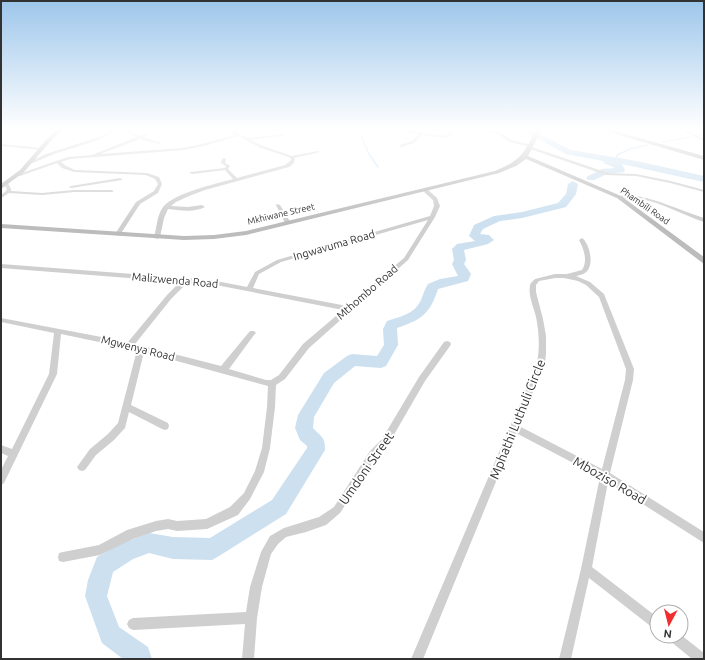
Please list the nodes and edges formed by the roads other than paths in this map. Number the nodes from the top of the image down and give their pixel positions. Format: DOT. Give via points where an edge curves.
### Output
graph roads {
  1 [pos="224,159"];
  2 [pos="33,160"];
  3 [pos="37,160"];
  4 [pos="63,160"];
  5 [pos="293,160"];
  6 [pos="522,160"];
  7 [pos="532,160"];
  8 [pos="569,160"];
  9 [pos="58,162"];
  10 [pos="30,163"];
  11 [pos="226,169"];
  12 [pos="192,173"];
  13 [pos="18,175"];
  14 [pos="120,179"];
  15 [pos="236,180"];
  16 [pos="3,186"];
  17 [pos="425,190"];
  18 [pos="112,191"];
  19 [pos="704,191"];
  20 [pos="8,192"];
  21 [pos="49,193"];
  22 [pos="1,197"];
  23 [pos="619,198"];
  24 [pos="278,205"];
  25 [pos="166,207"];
  26 [pos="202,207"];
  27 [pos="432,218"];
  28 [pos="704,220"];
  29 [pos="288,223"];
  30 [pos="1,226"];
  31 [pos="118,234"];
  32 [pos="157,237"];
  33 [pos="582,240"];
  34 [pos="704,261"];
  35 [pos="1,266"];
  36 [pos="568,276"];
  37 [pos="186,280"];
  38 [pos="249,289"];
  39 [pos="348,308"];
  40 [pos="1,320"];
  41 [pos="58,331"];
  42 [pos="252,333"];
  43 [pos="447,344"];
  44 [pos="130,345"];
  45 [pos="141,349"];
  46 [pos="223,370"];
  47 [pos="272,384"];
  48 [pos="126,406"];
  49 [pos="165,426"];
  50 [pos="514,428"];
  51 [pos="1,449"];
  52 [pos="14,454"];
  53 [pos="82,467"];
  54 [pos="605,475"];
  55 [pos="1,480"];
  56 [pos="704,538"];
  57 [pos="64,558"];
  58 [pos="586,569"];
  59 [pos="251,618"];
  60 [pos="649,618"];
  61 [pos="133,624"];
  62 [pos="683,644"];
  63 [pos="248,659"];
  64 [pos="417,659"];
  65 [pos="565,659"];
  66 [pos="702,659"];
  1 -- 11 [label="street" via="223,164 228,166"];
  2 -- 10 [label="street"];
  3 -- 10 [label="street"];
  4 -- 9 [label="street"];
  5 -- 15 [label="street" via="287,166"];
  6 -- 17 [label="street, Mkhiwane Street" via="497,172"];
  7 -- 23 [label="street, Phambili Road"];
  8 -- 19 [label="street" via="608,174 636,175"];
  9 -- 13 [label="street"];
  9 -- 31 [label="street" via="74,171 147,174 157,178 160,184 158,190 138,203"];
  10 -- 13 [label="street"];
  11 -- 12 [label="street"];
  11 -- 15 [label="street"];
  13 -- 16 [label="street"];
  14 -- 21 [label="street" via="66,187"];
  15 -- 25 [label="street" via="184,195"];
  16 -- 20 [label="street" via="9,189"];
  17 -- 27 [label="street, Mthombo Road" via="435,199 437,206"];
  17 -- 29 [label="street, Mkhiwane Street"];
  18 -- 21 [label="street"];
  20 -- 21 [label="street"];
  20 -- 22 [label="street"];
  23 -- 28 [label="street" via="642,199"];
  23 -- 34 [label="street, Phambili Road"];
  24 -- 29 [label="street"];
  25 -- 26 [label="street"];
  25 -- 32 [label="street"];
  27 -- 38 [label="street, Ingwavuma Road" via="279,261 257,273"];
  27 -- 39 [label="street, Mthombo Road" via="406,259"];
  29 -- 32 [label="street, Mkhiwane Street" via="220,236"];
  30 -- 31 [label="street, Mkhiwane Street"];
  31 -- 32 [label="street, Mkhiwane Street"];
  33 -- 36 [label="street" via="587,255 586,268"];
  35 -- 37 [label="street, Malizwenda Road"];
  36 -- 50 [label="street, Mphathi Luthuli Circle" via="546,277 537,280 533,285 544,337 544,350"];
  36 -- 54 [label="street, Mphathi Luthuli Circle" via="582,279 594,286 602,296 630,369"];
  37 -- 38 [label="street, Malizwenda Road"];
  37 -- 44 [label="street"];
  38 -- 39 [label="street, Malizwenda Road"];
  39 -- 47 [label="street, Mthombo Road" via="306,346 282,378"];
  40 -- 41 [label="street, Mgwenya Road"];
  41 -- 44 [label="street, Mgwenya Road"];
  41 -- 52 [label="street" via="53,374"];
  42 -- 46 [label="street"];
  43 -- 59 [label="street, Umdoni Street" via="422,379 385,442 373,454 337,510 322,521 284,533 274,540 266,552 262,565"];
  44 -- 45 [label="street, Mgwenya Road"];
  45 -- 46 [label="street, Mgwenya Road"];
  45 -- 48 [label="street"];
  46 -- 47 [label="street, Mgwenya Road"];
  47 -- 57 [label="street" via="266,448 260,472 247,496 234,511 207,524 156,526 131,534 100,550"];
  48 -- 49 [label="street"];
  48 -- 53 [label="street" via="125,418 118,430 93,452"];
  50 -- 54 [label="street, Mboziso Road"];
  50 -- 64 [label="street, Mphathi Luthuli Circle"];
  51 -- 52 [label="street"];
  52 -- 55 [label="street"];
  54 -- 56 [label="street, Mboziso Road"];
  54 -- 58 [label="street, Mphathi Luthuli Circle"];
  58 -- 60 [label="street"];
  58 -- 65 [label="street, Mphathi Luthuli Circle"];
  59 -- 61 [label="street"];
  59 -- 63 [label="street, Umdoni Street"];
  62 -- 66 [label="street"];
}
